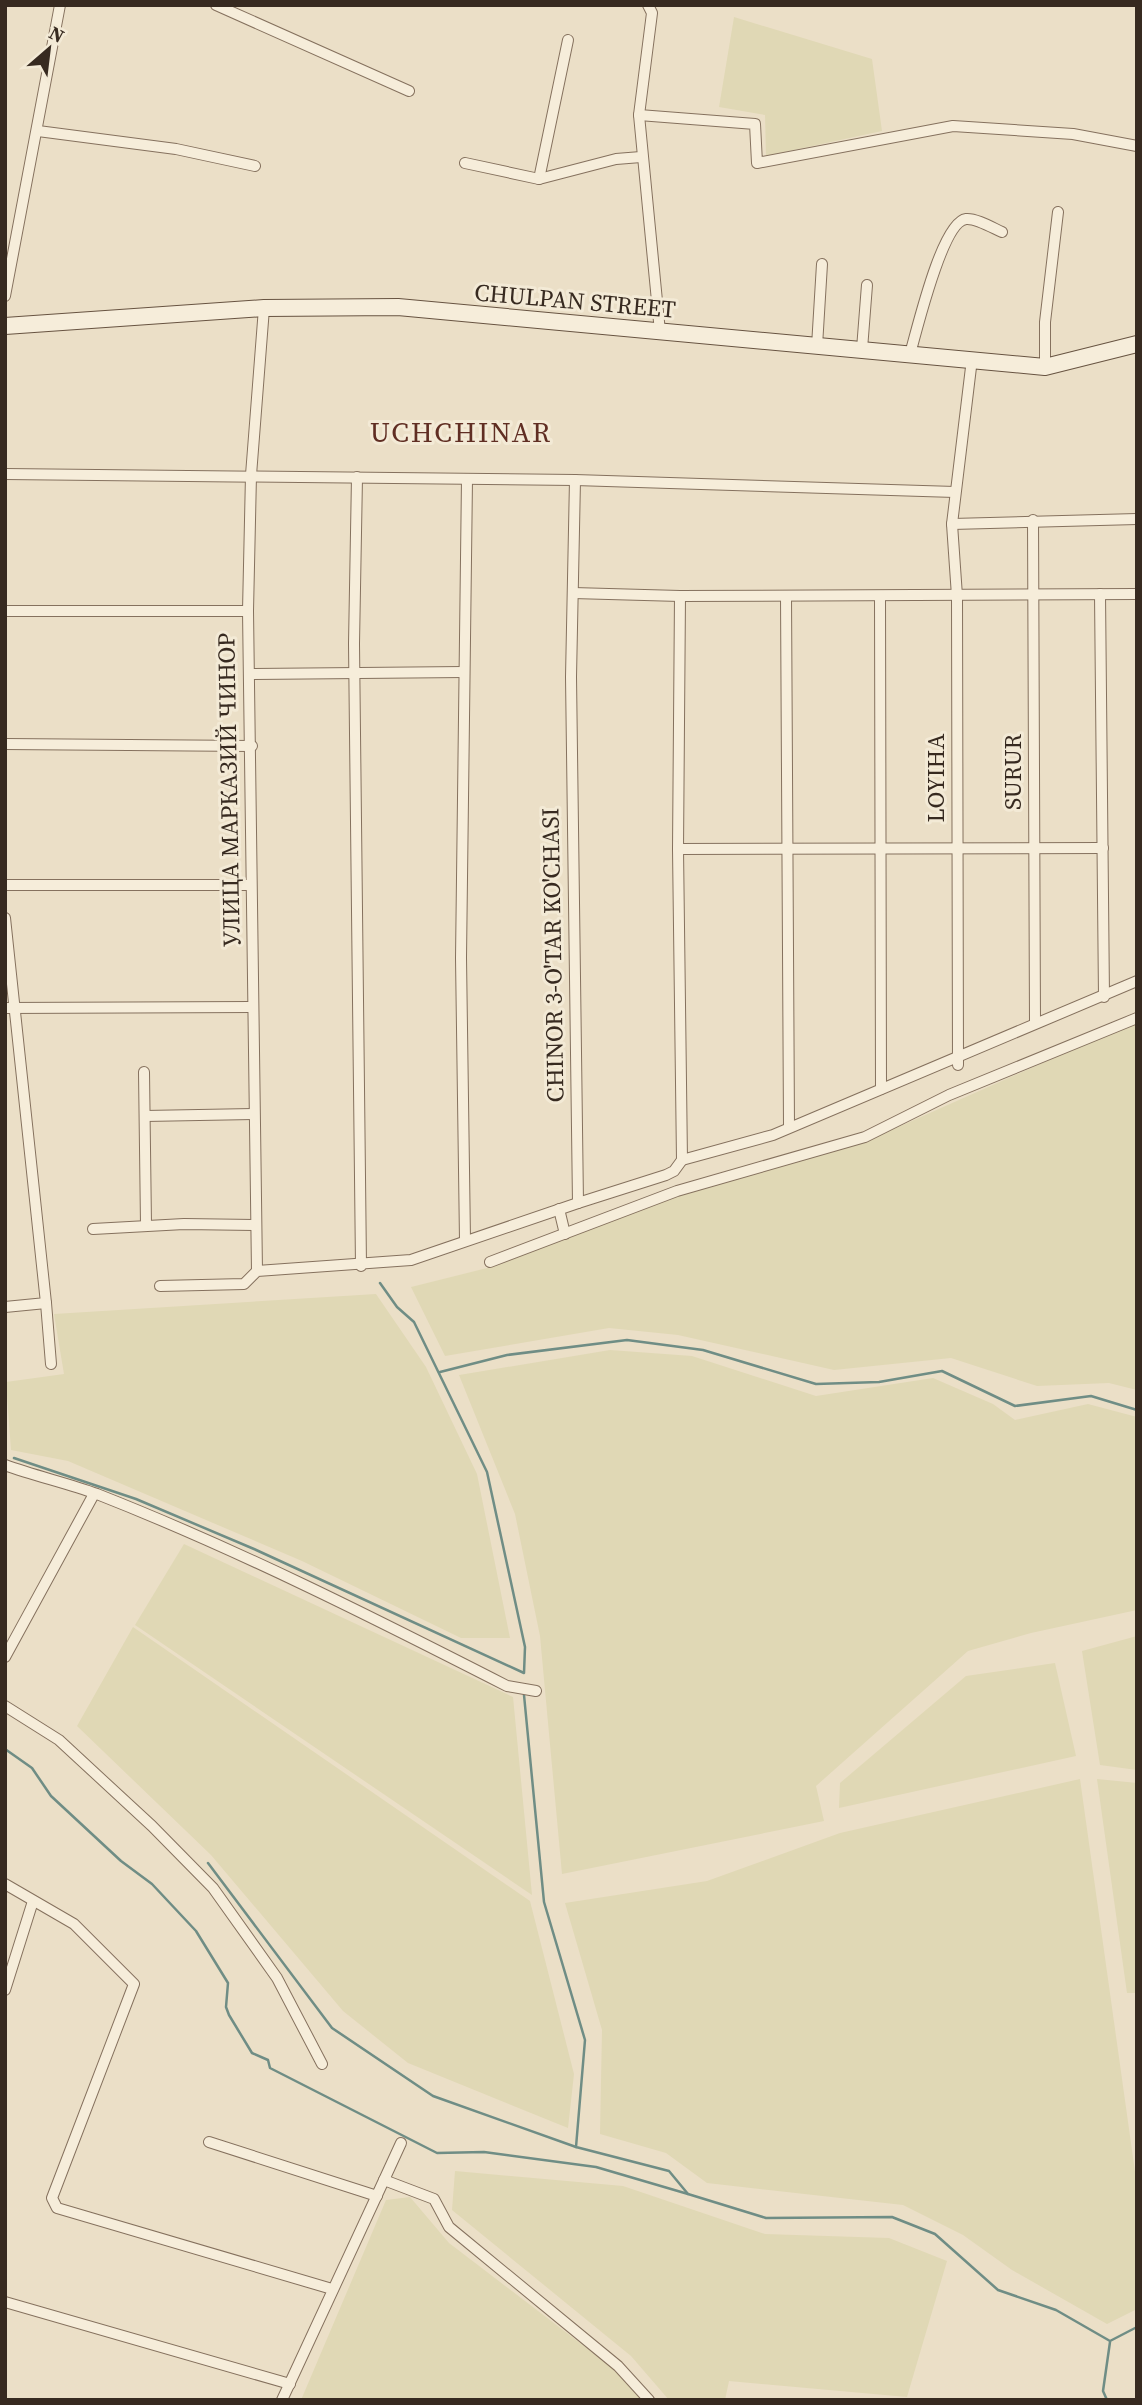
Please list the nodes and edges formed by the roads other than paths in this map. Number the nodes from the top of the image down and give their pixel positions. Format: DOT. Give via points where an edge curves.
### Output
graph roads {
  1 [pos="60,5"];
  2 [pos="216,5"];
  3 [pos="651,8"];
  4 [pos="568,40"];
  5 [pos="409,91"];
  6 [pos="639,116"];
  7 [pos="38,131"];
  8 [pos="1137,146"];
  9 [pos="641,157"];
  10 [pos="465,163"];
  11 [pos="255,166"];
  12 [pos="539,179"];
  13 [pos="1058,212"];
  14 [pos="1002,232"];
  15 [pos="822,264"];
  16 [pos="867,285"];
  17 [pos="5,296"];
  18 [pos="264,308"];
  19 [pos="5,326"];
  20 [pos="660,332"];
  21 [pos="1137,344"];
  22 [pos="817,346"];
  23 [pos="862,349"];
  24 [pos="910,354"];
  25 [pos="972,359"];
  26 [pos="1045,367"];
  27 [pos="5,474"];
  28 [pos="251,475"];
  29 [pos="356,477"];
  30 [pos="467,479"];
  31 [pos="575,480"];
  32 [pos="955,492"];
  33 [pos="1137,519"];
  34 [pos="1032,520"];
  35 [pos="952,524"];
  36 [pos="573,593"];
  37 [pos="1100,594"];
  38 [pos="1137,594"];
  39 [pos="680,596"];
  40 [pos="786,596"];
  41 [pos="880,596"];
  42 [pos="957,596"];
  43 [pos="1033,596"];
  44 [pos="5,611"];
  45 [pos="248,611"];
  46 [pos="355,671"];
  47 [pos="464,672"];
  48 [pos="251,674"];
  49 [pos="5,744"];
  50 [pos="252,746"];
  51 [pos="787,848"];
  52 [pos="881,848"];
  53 [pos="957,848"];
  54 [pos="1034,848"];
  55 [pos="1103,848"];
  56 [pos="678,849"];
  57 [pos="5,885"];
  58 [pos="250,885"];
  59 [pos="5,918"];
  60 [pos="1137,981"];
  61 [pos="1104,997"];
  62 [pos="253,1007"];
  63 [pos="10,1008"];
  64 [pos="1137,1018"];
  65 [pos="1035,1023"];
  66 [pos="958,1060"];
  67 [pos="144,1072"];
  68 [pos="881,1089"];
  69 [pos="253,1114"];
  70 [pos="145,1116"];
  71 [pos="789,1126"];
  72 [pos="682,1160"];
  73 [pos="578,1203"];
  74 [pos="559,1209"];
  75 [pos="146,1225"];
  76 [pos="254,1225"];
  77 [pos="93,1228"];
  78 [pos="565,1234"];
  79 [pos="465,1240"];
  80 [pos="489,1262"];
  81 [pos="361,1266"];
  82 [pos="257,1271"];
  83 [pos="160,1286"];
  84 [pos="47,1306"];
  85 [pos="5,1307"];
  86 [pos="51,1364"];
  87 [pos="5,1465"];
  88 [pos="94,1493"];
  89 [pos="5,1657"];
  90 [pos="536,1691"];
  91 [pos="5,1706"];
  92 [pos="5,1884"];
  93 [pos="33,1901"];
  94 [pos="5,1990"];
  95 [pos="322,2064"];
  96 [pos="209,2142"];
  97 [pos="401,2143"];
  98 [pos="384,2180"];
  99 [pos="377,2196"];
  100 [pos="332,2289"];
  101 [pos="5,2302"];
  102 [pos="290,2384"];
  103 [pos="282,2400"];
  104 [pos="649,2400"];
  1 -- 7 [label="street"];
  2 -- 5 [label="street"];
  3 -- 6 [label="street"];
  4 -- 12 [label="street"];
  6 -- 8 [label="street" via="755,124 757,163 953,126 1073,134"];
  6 -- 9 [label="street"];
  7 -- 11 [label="street" via="176,149"];
  7 -- 17 [label="street"];
  9 -- 12 [label="street"];
  9 -- 20 [label="street"];
  10 -- 12 [label="street"];
  13 -- 26 [label="street" via="1045,322"];
  14 -- 24 [label="street" via="970,219 952,229"];
  15 -- 22 [label="street"];
  16 -- 23 [label="street"];
  18 -- 19 [label="main road, CHULPAN STREET"];
  18 -- 20 [label="main road, CHULPAN STREET" via="398,307"];
  18 -- 28 [label="street, УЛИЦА МАРКАЗИЙ ЧИНОР"];
  20 -- 22 [label="main road, CHULPAN STREET"];
  21 -- 26 [label="main road, CHULPAN STREET"];
  22 -- 23 [label="main road, CHULPAN STREET"];
  23 -- 24 [label="main road, CHULPAN STREET"];
  24 -- 25 [label="main road, CHULPAN STREET"];
  25 -- 26 [label="main road, CHULPAN STREET"];
  25 -- 32 [label="street, LOYIHA"];
  27 -- 28 [label="street"];
  28 -- 29 [label="street"];
  28 -- 45 [label="street, УЛИЦА МАРКАЗИЙ ЧИНОР"];
  29 -- 30 [label="street"];
  29 -- 46 [label="street"];
  30 -- 31 [label="street"];
  30 -- 47 [label="street"];
  31 -- 32 [label="street"];
  31 -- 36 [label="street, CHINOR 3-O'TAR KO'CHASI"];
  32 -- 35 [label="street, LOYIHA"];
  33 -- 34 [label="street"];
  34 -- 35 [label="street"];
  34 -- 43 [label="street, SURUR"];
  35 -- 42 [label="street, LOYIHA"];
  36 -- 39 [label="street"];
  36 -- 73 [label="street, CHINOR 3-O'TAR KO'CHASI" via="570,677"];
  37 -- 38 [label="street"];
  37 -- 43 [label="street"];
  37 -- 55 [label="street"];
  39 -- 40 [label="street"];
  39 -- 56 [label="street"];
  40 -- 41 [label="street"];
  40 -- 51 [label="street"];
  41 -- 42 [label="street"];
  41 -- 52 [label="street"];
  42 -- 43 [label="street"];
  42 -- 53 [label="street, LOYIHA"];
  43 -- 54 [label="street, SURUR"];
  44 -- 45 [label="street"];
  45 -- 48 [label="street, УЛИЦА МАРКАЗИЙ ЧИНОР"];
  46 -- 47 [label="street"];
  46 -- 48 [label="street"];
  46 -- 81 [label="street"];
  47 -- 79 [label="street" via="461,958"];
  48 -- 50 [label="street, УЛИЦА МАРКАЗИЙ ЧИНОР"];
  49 -- 50 [label="street"];
  50 -- 58 [label="street, УЛИЦА МАРКАЗИЙ ЧИНОР"];
  51 -- 52 [label="street"];
  51 -- 56 [label="street"];
  51 -- 71 [label="street"];
  52 -- 53 [label="street"];
  52 -- 68 [label="street"];
  53 -- 54 [label="street"];
  53 -- 66 [label="street, LOYIHA"];
  54 -- 55 [label="street"];
  54 -- 65 [label="street, SURUR"];
  55 -- 61 [label="street"];
  56 -- 72 [label="street"];
  57 -- 58 [label="street"];
  58 -- 62 [label="street, УЛИЦА МАРКАЗИЙ ЧИНОР"];
  59 -- 63 [label="street"];
  60 -- 61 [label="street"];
  61 -- 65 [label="street"];
  62 -- 63 [label="street"];
  62 -- 69 [label="street, УЛИЦА МАРКАЗИЙ ЧИНОР"];
  63 -- 84 [label="street"];
  64 -- 78 [label="street" via="949,1095 865,1137 677,1191"];
  65 -- 66 [label="street"];
  66 -- 68 [label="street"];
  67 -- 70 [label="street"];
  68 -- 71 [label="street"];
  69 -- 70 [label="street"];
  69 -- 76 [label="street, УЛИЦА МАРКАЗИЙ ЧИНОР"];
  70 -- 75 [label="street"];
  71 -- 72 [label="street" via="773,1135"];
  72 -- 73 [label="street" via="666,1175"];
  73 -- 74 [label="street"];
  74 -- 78 [label="street"];
  74 -- 79 [label="street"];
  75 -- 76 [label="street"];
  75 -- 77 [label="street"];
  76 -- 82 [label="street, УЛИЦА МАРКАЗИЙ ЧИНОР"];
  78 -- 80 [label="street"];
  79 -- 81 [label="street" via="411,1260"];
  81 -- 82 [label="street"];
  82 -- 83 [label="street" via="244,1284"];
  84 -- 85 [label="street"];
  84 -- 86 [label="street"];
  87 -- 88 [label="street"];
  88 -- 89 [label="street"];
  88 -- 90 [label="street" via="278,1572 507,1686"];
  91 -- 95 [label="street" via="59,1740 214,1888 277,1978"];
  92 -- 93 [label="street"];
  93 -- 94 [label="street"];
  93 -- 100 [label="street" via="74,1924 134,1984 52,2197 57,2208"];
  96 -- 99 [label="street"];
  97 -- 98 [label="street"];
  98 -- 99 [label="street"];
  98 -- 104 [label="street" via="434,2199 449,2227 618,2366"];
  99 -- 100 [label="street"];
  100 -- 102 [label="street"];
  101 -- 102 [label="street"];
  102 -- 103 [label="street"];
}
